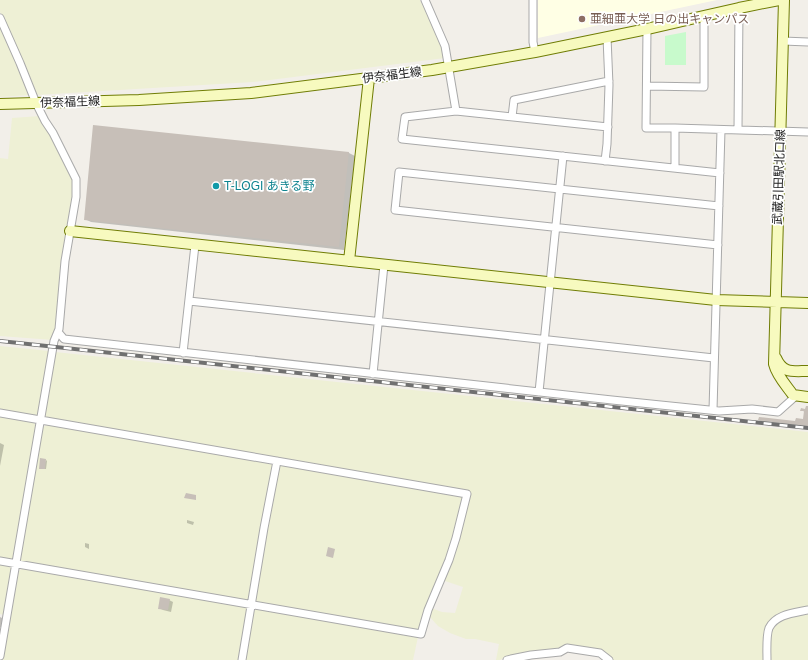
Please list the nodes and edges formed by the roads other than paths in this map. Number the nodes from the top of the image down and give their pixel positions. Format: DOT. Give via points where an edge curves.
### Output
graph roads {
  1 [pos="425,0"];
  2 [pos="533,0"];
  3 [pos="779,0"];
  4 [pos="784,0"];
  5 [pos="739,8"];
  6 [pos="704,16"];
  7 [pos="0,18"];
  8 [pos="647,29"];
  9 [pos="607,37"];
  10 [pos="783,41"];
  11 [pos="808,42"];
  12 [pos="535,52"];
  13 [pos="449,68"];
  14 [pos="369,78"];
  15 [pos="609,81"];
  16 [pos="647,86"];
  17 [pos="36,103"];
  18 [pos="0,104"];
  19 [pos="456,111"];
  20 [pos="512,117"];
  21 [pos="608,127"];
  22 [pos="675,128"];
  23 [pos="721,130"];
  24 [pos="738,130"];
  25 [pos="780,132"];
  26 [pos="808,132"];
  27 [pos="563,156"];
  28 [pos="605,161"];
  29 [pos="674,168"];
  30 [pos="720,173"];
  31 [pos="560,189"];
  32 [pos="719,206"];
  33 [pos="556,228"];
  34 [pos="70,231"];
  35 [pos="195,245"];
  36 [pos="718,245"];
  37 [pos="349,261"];
  38 [pos="384,265"];
  39 [pos="550,283"];
  40 [pos="716,300"];
  41 [pos="189,301"];
  42 [pos="776,302"];
  43 [pos="808,303"];
  44 [pos="379,321"];
  45 [pos="58,332"];
  46 [pos="544,339"];
  47 [pos="183,353"];
  48 [pos="774,355"];
  49 [pos="714,358"];
  50 [pos="808,371"];
  51 [pos="373,374"];
  52 [pos="539,392"];
  53 [pos="796,395"];
  54 [pos="808,396"];
  55 [pos="712,410"];
  56 [pos="0,413"];
  57 [pos="40,420"];
  58 [pos="277,461"];
  59 [pos="0,562"];
  60 [pos="16,564"];
  61 [pos="251,605"];
  62 [pos="808,610"];
  63 [pos="0,656"];
  64 [pos="519,659"];
  65 [pos="242,660"];
  66 [pos="507,660"];
  67 [pos="609,660"];
  68 [pos="767,660"];
  1 -- 13 [label="street" via="445,46"];
  2 -- 12 [label="street"];
  3 -- 5 [label="street, 伊奈福生線"];
  4 -- 10 [label="street, 武蔵引田駅北口線"];
  5 -- 6 [label="street, 伊奈福生線"];
  5 -- 24 [label="street"];
  6 -- 8 [label="street, 伊奈福生線"];
  6 -- 16 [label="street" via="704,87"];
  7 -- 17 [label="street"];
  8 -- 9 [label="street, 伊奈福生線"];
  8 -- 16 [label="street"];
  9 -- 12 [label="street, 伊奈福生線"];
  9 -- 15 [label="street"];
  10 -- 11 [label="street"];
  10 -- 25 [label="street, 武蔵引田駅北口線"];
  12 -- 13 [label="street, 伊奈福生線"];
  13 -- 14 [label="street, 伊奈福生線"];
  13 -- 19 [label="street"];
  14 -- 17 [label="street, 伊奈福生線" via="251,93"];
  14 -- 37 [label="street"];
  15 -- 20 [label="street" via="514,100"];
  15 -- 21 [label="street"];
  16 -- 22 [label="street" via="646,128"];
  17 -- 18 [label="street, 伊奈福生線"];
  17 -- 34 [label="street" via="76,179 76,197"];
  19 -- 20 [label="street"];
  19 -- 27 [label="street" via="405,117 402,139"];
  20 -- 21 [label="street"];
  21 -- 28 [label="street"];
  22 -- 23 [label="street"];
  22 -- 29 [label="street"];
  23 -- 24 [label="street"];
  23 -- 30 [label="street"];
  24 -- 25 [label="street"];
  25 -- 26 [label="street"];
  25 -- 42 [label="street, 武蔵引田駅北口線"];
  27 -- 28 [label="street"];
  27 -- 31 [label="street"];
  28 -- 29 [label="street"];
  29 -- 30 [label="street"];
  30 -- 32 [label="street"];
  31 -- 32 [label="street"];
  31 -- 33 [label="street"];
  31 -- 33 [label="street" via="399,172 398,179 395,210"];
  32 -- 36 [label="street"];
  33 -- 36 [label="street"];
  33 -- 39 [label="street"];
  34 -- 35 [label="street"];
  34 -- 45 [label="street"];
  35 -- 37 [label="street"];
  35 -- 41 [label="street"];
  36 -- 40 [label="street"];
  37 -- 38 [label="street"];
  38 -- 39 [label="street"];
  38 -- 44 [label="street"];
  39 -- 40 [label="street"];
  39 -- 46 [label="street"];
  40 -- 42 [label="street"];
  40 -- 49 [label="street"];
  41 -- 44 [label="street"];
  41 -- 47 [label="street"];
  42 -- 43 [label="street"];
  42 -- 48 [label="street, 武蔵引田駅北口線"];
  44 -- 46 [label="street"];
  44 -- 51 [label="street"];
  45 -- 47 [label="street" via="64,339"];
  45 -- 57 [label="street" via="54,341"];
  46 -- 49 [label="street"];
  46 -- 52 [label="street"];
  47 -- 51 [label="street"];
  48 -- 50 [label="street" via="782,368 788,371"];
  48 -- 53 [label="street, 武蔵引田駅北口線" via="776,370 793,395"];
  49 -- 55 [label="street"];
  51 -- 52 [label="street"];
  52 -- 55 [label="street"];
  53 -- 54 [label="street"];
  53 -- 55 [label="street" via="778,412 752,409"];
  56 -- 57 [label="street"];
  57 -- 58 [label="street"];
  57 -- 60 [label="street"];
  58 -- 61 [label="street"];
  58 -- 61 [label="street" via="467,494 454,545 428,610 422,634"];
  59 -- 60 [label="street"];
  60 -- 61 [label="street"];
  60 -- 63 [label="street"];
  61 -- 65 [label="street"];
  62 -- 68 [label="street" via="782,616 769,628"];
  64 -- 66 [label="street"];
  64 -- 67 [label="street" via="560,652 567,648 600,653"];
}
